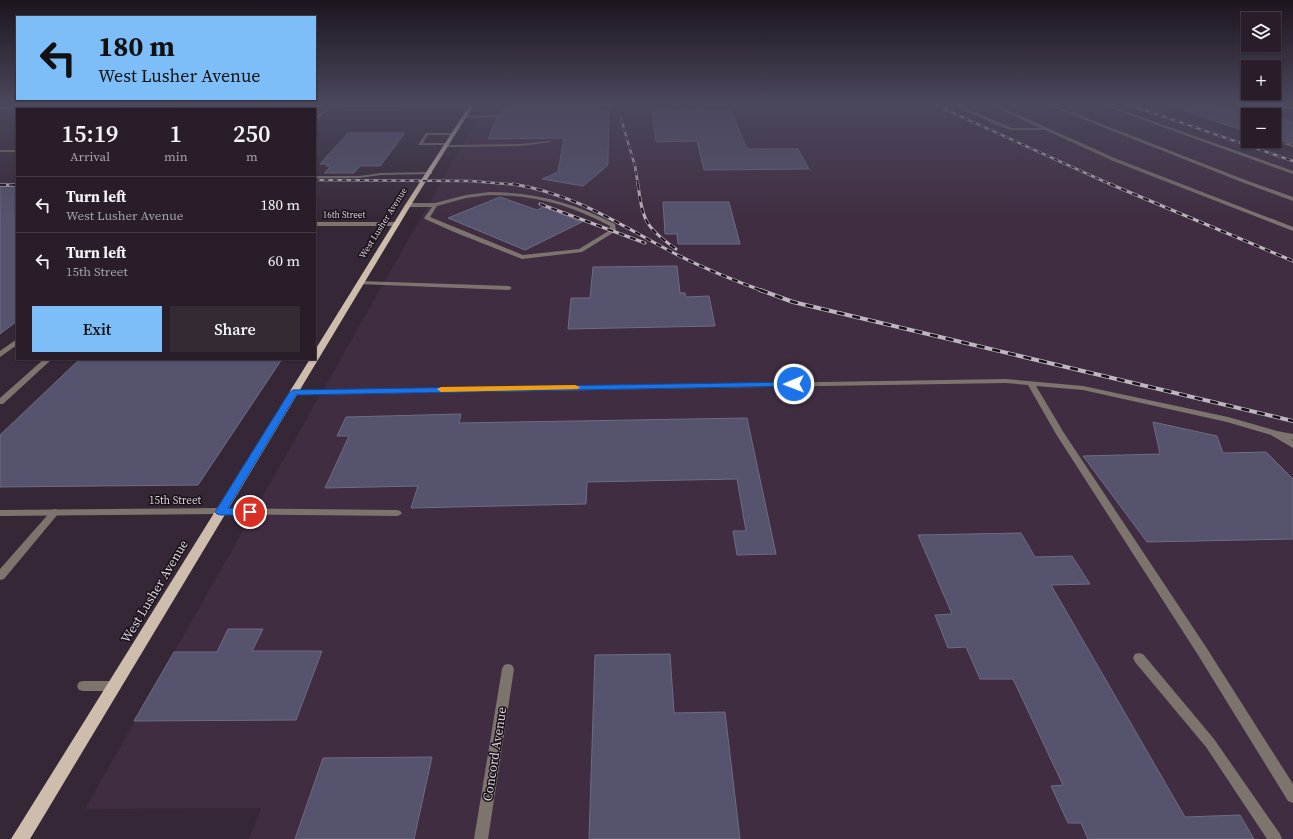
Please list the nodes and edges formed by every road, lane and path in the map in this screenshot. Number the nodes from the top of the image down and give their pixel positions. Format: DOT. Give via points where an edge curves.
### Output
graph roads {
  1 [pos="421,142"];
  2 [pos="449,142"];
  3 [pos="548,142"];
  4 [pos="1074,142"];
  5 [pos="1146,142"];
  6 [pos="1207,142"];
  7 [pos="1293,142"];
  8 [pos="447,145"];
  9 [pos="1293,146"];
  10 [pos="0,151"];
  11 [pos="16,151"];
  12 [pos="430,173"];
  13 [pos="1293,173"];
  14 [pos="316,177"];
  15 [pos="1293,199"];
  16 [pos="408,205"];
  17 [pos="435,205"];
  18 [pos="316,224"];
  19 [pos="397,224"];
  20 [pos="1293,229"];
  21 [pos="360,283"];
  22 [pos="509,288"];
  23 [pos="16,342"];
  24 [pos="0,355"];
  25 [pos="316,355"];
  26 [pos="47,360"];
  27 [pos="313,360"];
  28 [pos="1030,383"];
  29 [pos="293,393"];
  30 [pos="0,402"];
  31 [pos="1274,433"];
  32 [pos="1293,437"];
  33 [pos="1293,445"];
  34 [pos="56,512"];
  35 [pos="221,512"];
  36 [pos="0,513"];
  37 [pos="398,514"];
  38 [pos="0,576"];
  39 [pos="1139,658"];
  40 [pos="508,668"];
  41 [pos="83,686"];
  42 [pos="114,686"];
  43 [pos="1293,796"];
  44 [pos="20,839"];
  45 [pos="481,839"];
  46 [pos="1275,839"];
  1 -- 8 [label="street" via="420,144"];
  2 -- 8 [label="main road, West Lusher Avenue"];
  3 -- 8 [label="street" via="521,145"];
  4 -- 20 [label="street"];
  5 -- 15 [label="street"];
  6 -- 13 [label="street"];
  7 -- 9 [label="street" via="1285,144"];
  8 -- 12 [label="main road, West Lusher Avenue"];
  10 -- 11 [label="street"];
  12 -- 14 [label="street"];
  12 -- 16 [label="main road, West Lusher Avenue"];
  16 -- 17 [label="street"];
  16 -- 19 [label="main road, West Lusher Avenue"];
  17 -- 17 [label="street" via="427,218 522,257 580,251 613,231 613,225 586,212 542,198 516,194 471,196"];
  18 -- 19 [label="street, 16th Street"];
  19 -- 21 [label="main road, West Lusher Avenue"];
  21 -- 22 [label="street"];
  21 -- 25 [label="main road, West Lusher Avenue"];
  23 -- 24 [label="street"];
  26 -- 30 [label="street"];
  27 -- 29 [label="main road, West Lusher Avenue"];
  28 -- 29 [label="street" via="1006,381"];
  28 -- 31 [label="street" via="1083,388 1228,420"];
  28 -- 43 [label="street" via="1060,434"];
  29 -- 35 [label="main road, West Lusher Avenue"];
  31 -- 32 [label="street"];
  31 -- 33 [label="street"];
  34 -- 35 [label="street, 15th Street"];
  34 -- 36 [label="street, 15th Street"];
  34 -- 38 [label="street"];
  35 -- 37 [label="street, 15th Street"];
  35 -- 42 [label="main road, West Lusher Avenue"];
  39 -- 46 [label="street" via="1210,743"];
  40 -- 45 [label="street, Concord Avenue"];
  41 -- 42 [label="street"];
  42 -- 44 [label="main road, West Lusher Avenue"];
}
